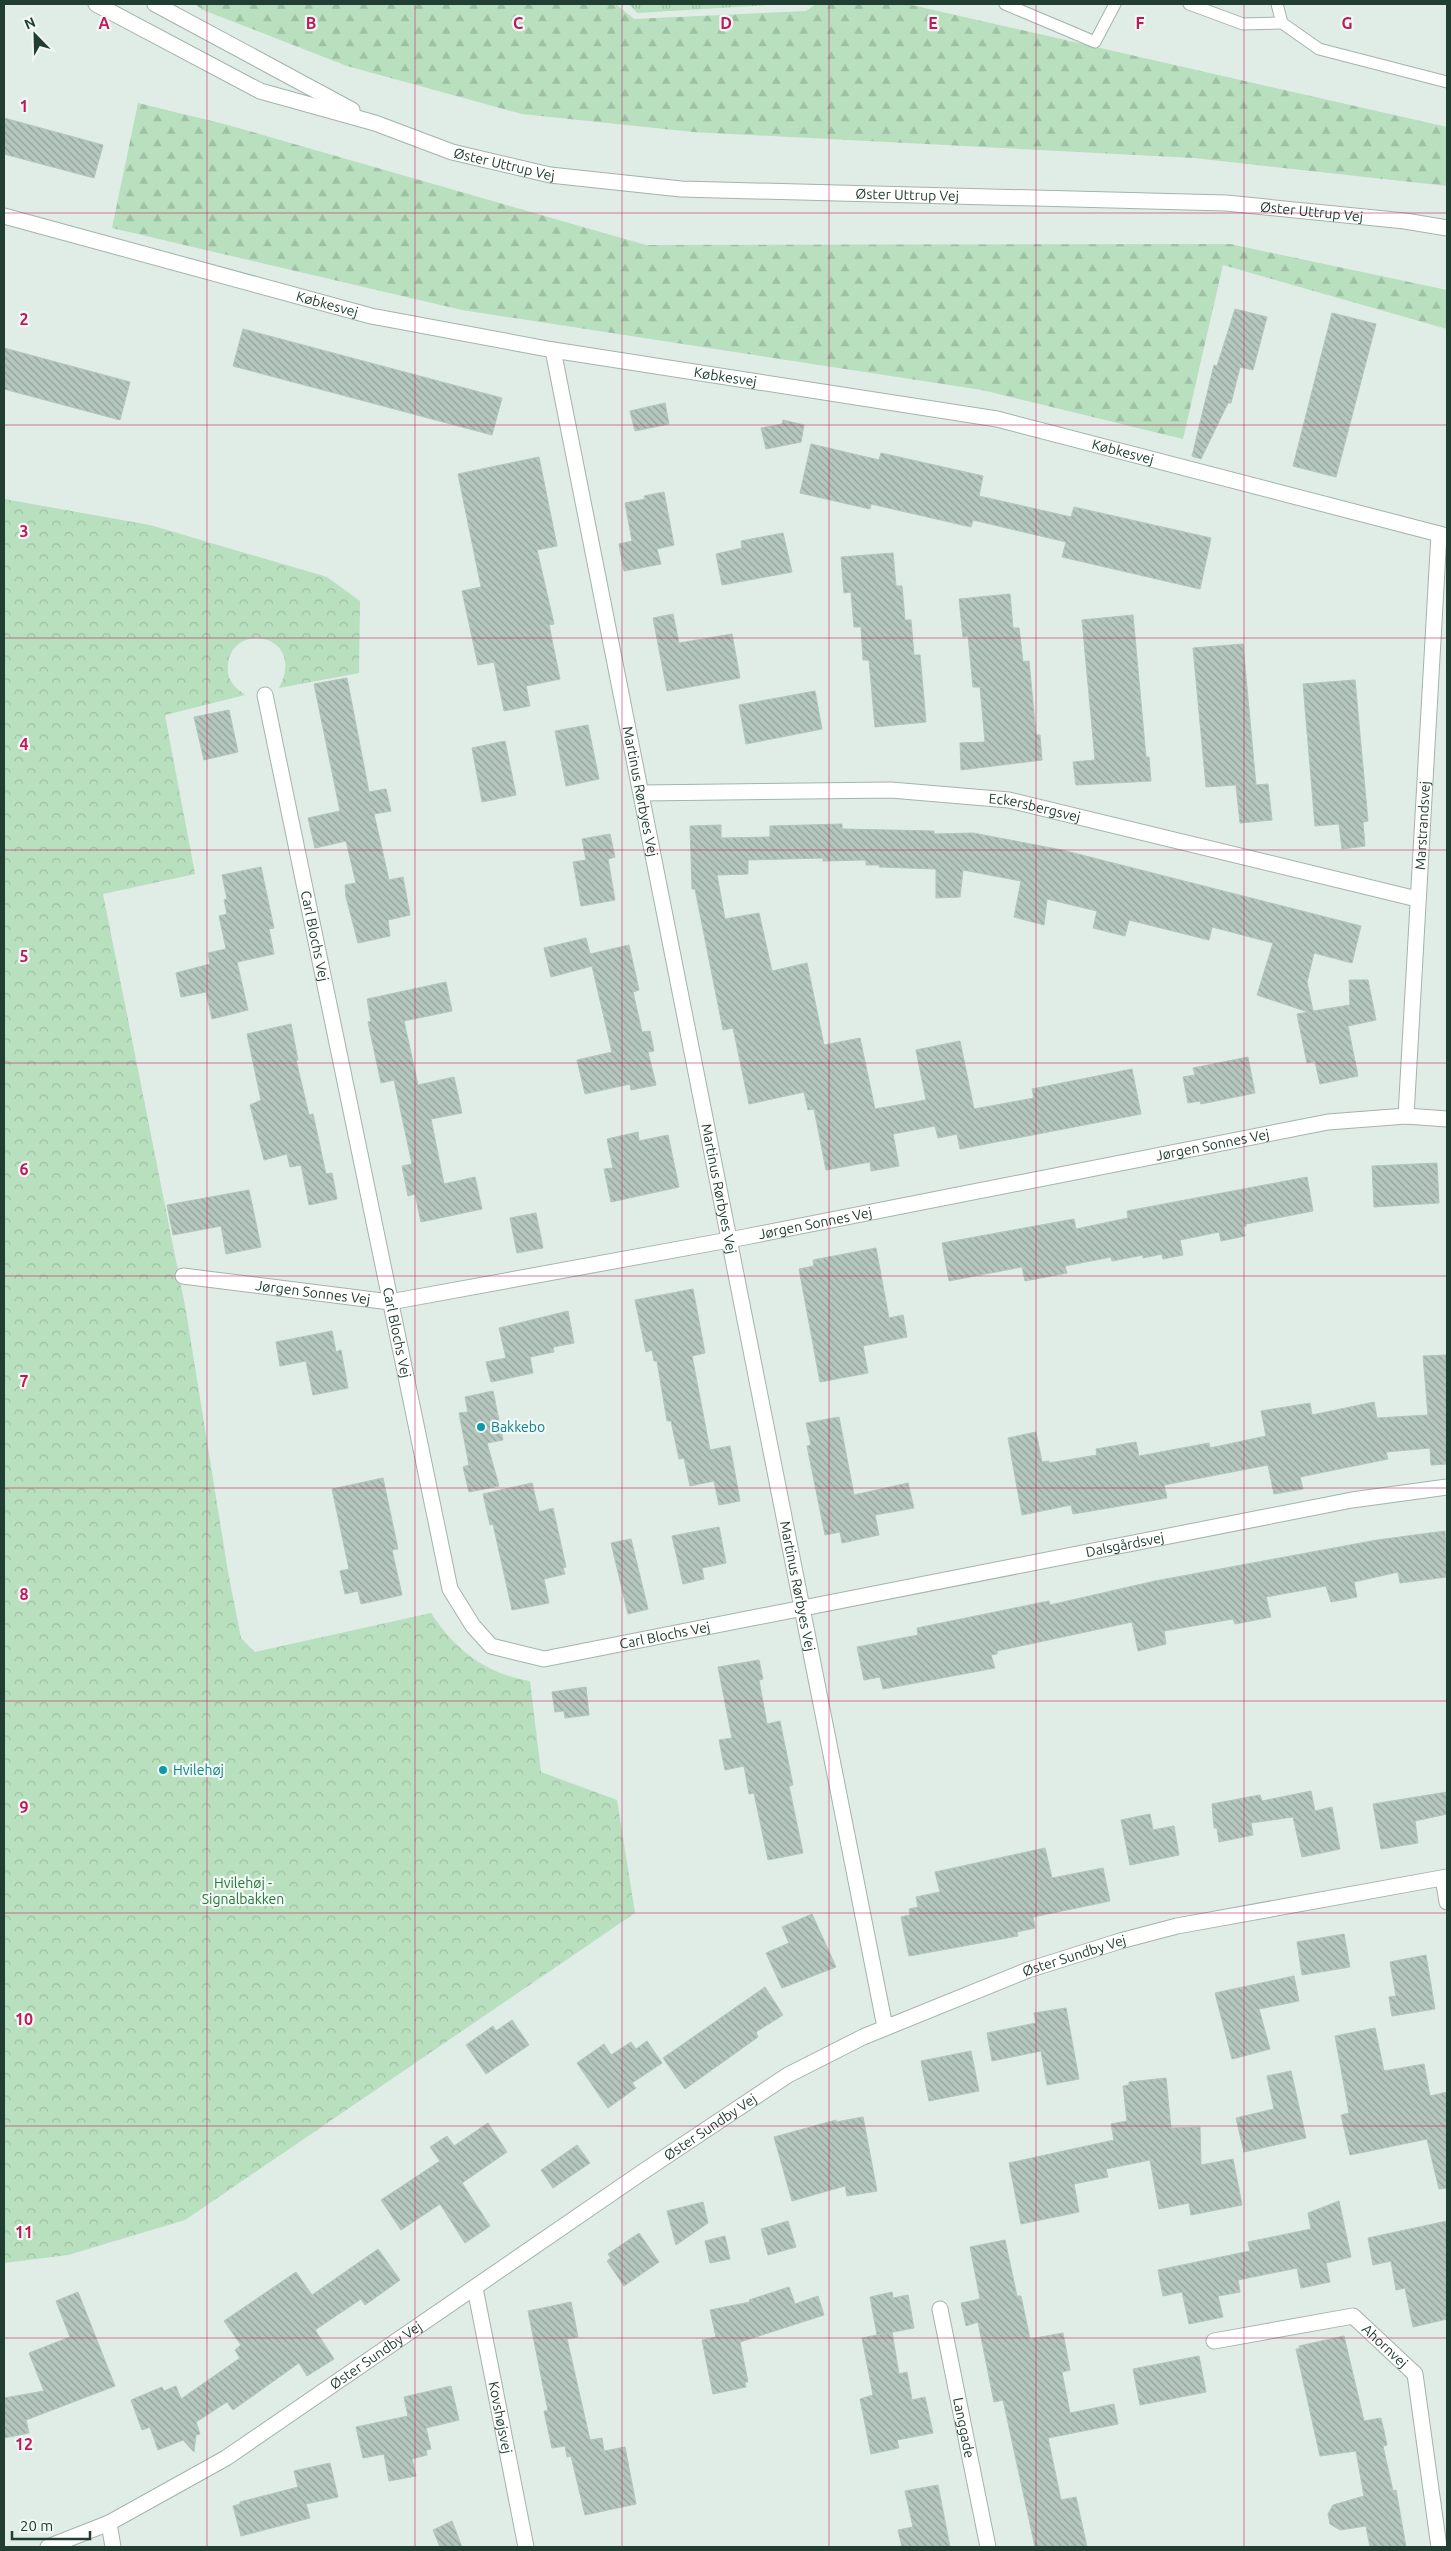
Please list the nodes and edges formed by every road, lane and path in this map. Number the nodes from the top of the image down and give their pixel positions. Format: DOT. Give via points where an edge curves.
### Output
graph roads {
  1 [pos="96,4"];
  2 [pos="154,4"];
  3 [pos="1005,4"];
  4 [pos="1115,4"];
  5 [pos="1189,4"];
  6 [pos="1277,4"];
  7 [pos="1282,23"];
  8 [pos="1447,82"];
  9 [pos="375,123"];
  10 [pos="4,216"];
  11 [pos="1447,228"];
  12 [pos="553,350"];
  13 [pos="1443,535"];
  14 [pos="265,695"];
  15 [pos="642,793"];
  16 [pos="1417,899"];
  17 [pos="1406,1116"];
  18 [pos="1447,1119"];
  19 [pos="730,1239"];
  20 [pos="183,1276"];
  21 [pos="390,1302"];
  22 [pos="1447,1487"];
  23 [pos="803,1609"];
  24 [pos="1445,1878"];
  25 [pos="1447,1902"];
  26 [pos="885,2027"];
  27 [pos="475,2288"];
  28 [pos="940,2309"];
  29 [pos="1214,2341"];
  30 [pos="109,2523"];
  31 [pos="48,2547"];
  32 [pos="113,2547"];
  33 [pos="526,2547"];
  34 [pos="988,2547"];
  35 [pos="1439,2547"];
  1 -- 9 [label="street, Øster Uttrup Vej" via="260,91"];
  2 -- 9 [label="street, Øster Uttrup Vej"];
  3 -- 4 [label="lane" via="1095,42"];
  5 -- 7 [label="lane" via="1242,24"];
  6 -- 7 [label="lane"];
  7 -- 8 [label="lane" via="1319,49"];
  9 -- 11 [label="street, Øster Uttrup Vej" via="452,152 550,175 672,188 1226,203"];
  10 -- 12 [label="street, Købkesvej" via="370,316"];
  12 -- 13 [label="street, Købkesvej" via="997,419"];
  12 -- 15 [label="street, Martinus Rørbyes Vej"];
  13 -- 16 [label="street, Marstrandsvej"];
  14 -- 21 [label="street, Carl Blochs Vej"];
  15 -- 16 [label="street, Eckersbergsvej" via="891,790 1009,800"];
  15 -- 19 [label="street, Martinus Rørbyes Vej"];
  16 -- 17 [label="street, Marstrandsvej"];
  17 -- 18 [label="street, Jørgen Sonnes Vej"];
  17 -- 19 [label="street, Jørgen Sonnes Vej" via="1328,1122"];
  19 -- 21 [label="street, Jørgen Sonnes Vej"];
  19 -- 23 [label="street, Martinus Rørbyes Vej"];
  20 -- 21 [label="street, Jørgen Sonnes Vej"];
  21 -- 23 [label="street, Carl Blochs Vej" via="450,1589 473,1626 491,1646 544,1659"];
  22 -- 23 [label="street, Dalsgårdsvej" via="1352,1500"];
  23 -- 26 [label="street, Martinus Rørbyes Vej"];
  24 -- 25 [label="street"];
  24 -- 26 [label="street, Øster Sundby Vej" via="1177,1926 1120,1941 1028,1970"];
  26 -- 27 [label="street, Øster Sundby Vej" via="788,2075"];
  27 -- 30 [label="street, Øster Sundby Vej" via="226,2458"];
  27 -- 33 [label="street, Kovshøjsvej"];
  28 -- 34 [label="street, Langgade"];
  29 -- 35 [label="street, Ahornvej" via="1353,2316 1415,2374"];
  30 -- 31 [label="street, Øster Sundby Vej"];
  30 -- 32 [label="street"];
}
